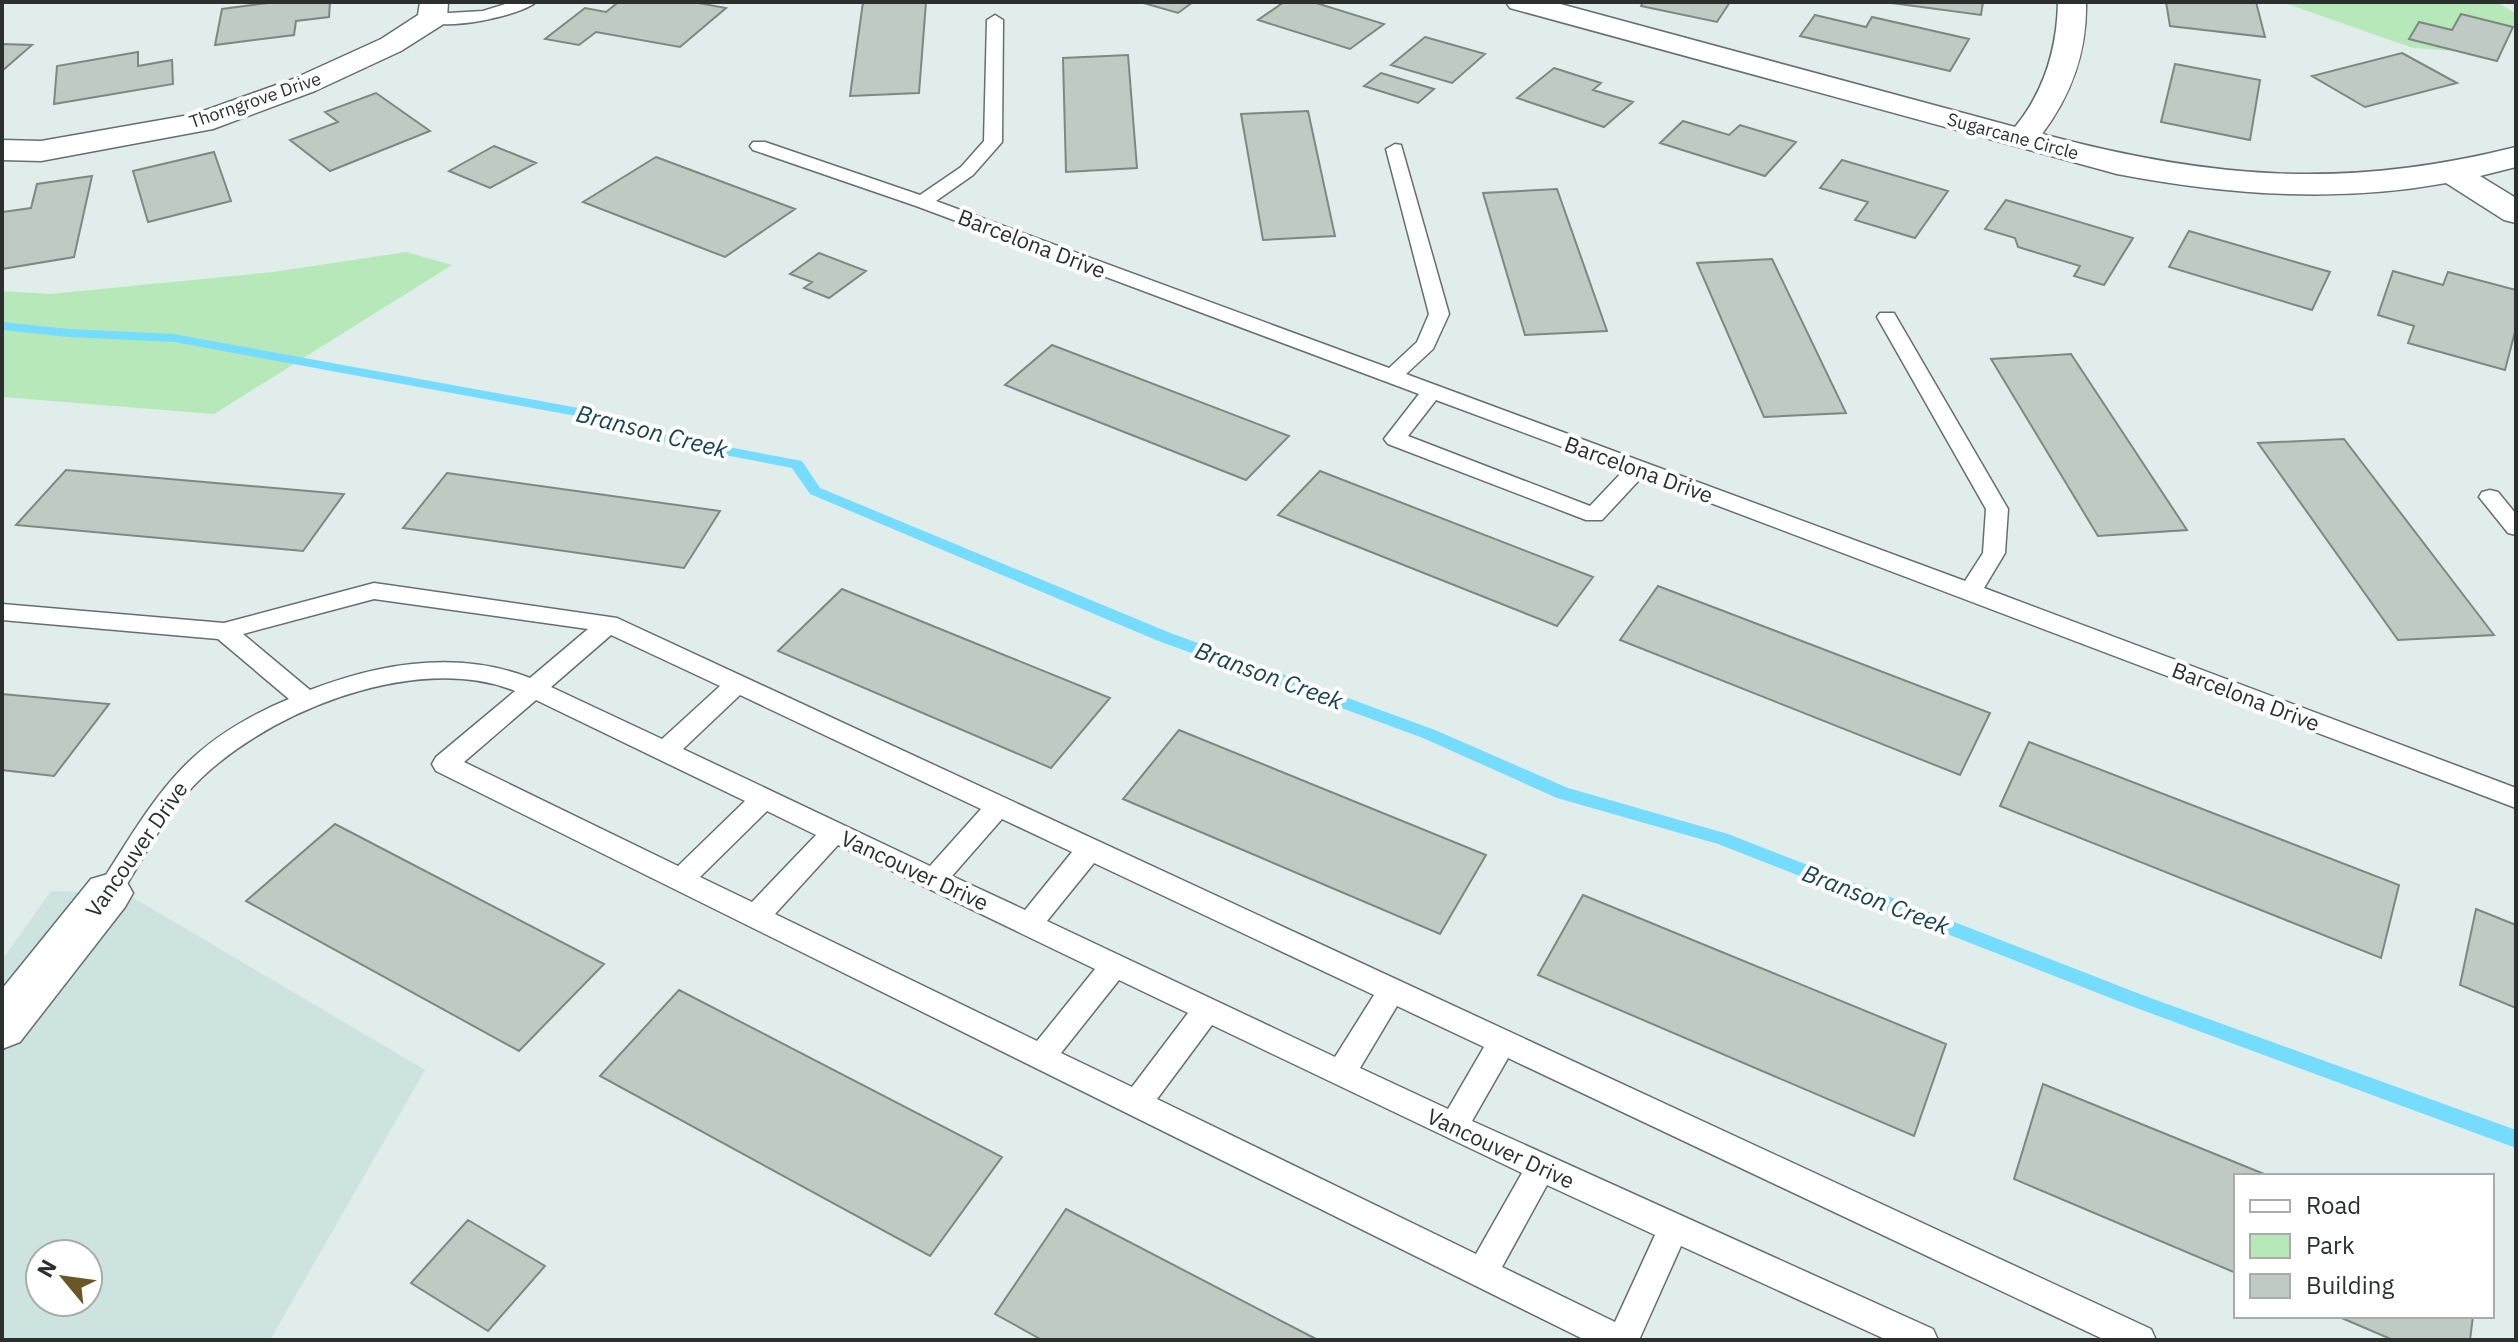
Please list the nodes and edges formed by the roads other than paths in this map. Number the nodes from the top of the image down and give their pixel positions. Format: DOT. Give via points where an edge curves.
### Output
graph roads {
  1 [pos="528,2"];
  2 [pos="1520,2"];
  3 [pos="2072,2"];
  4 [pos="433,10"];
  5 [pos="995,20"];
  6 [pos="2022,139"];
  7 [pos="759,146"];
  8 [pos="1395,149"];
  9 [pos="2,150"];
  10 [pos="2516,157"];
  11 [pos="2453,173"];
  12 [pos="922,202"];
  13 [pos="2516,213"];
  14 [pos="1887,317"];
  15 [pos="1390,378"];
  16 [pos="1431,393"];
  17 [pos="1638,469"];
  18 [pos="2490,497"];
  19 [pos="2516,528"];
  20 [pos="1970,591"];
  21 [pos="2,612"];
  22 [pos="609,624"];
  23 [pos="224,631"];
  24 [pos="737,684"];
  25 [pos="534,689"];
  26 [pos="306,700"];
  27 [pos="665,751"];
  28 [pos="764,798"];
  29 [pos="2516,798"];
  30 [pos="998,807"];
  31 [pos="835,832"];
  32 [pos="1090,849"];
  33 [pos="934,879"];
  34 [pos="681,880"];
  35 [pos="108,893"];
  36 [pos="755,917"];
  37 [pos="1030,923"];
  38 [pos="1115,964"];
  39 [pos="1392,990"];
  40 [pos="1207,1009"];
  41 [pos="2,1027"];
  42 [pos="1502,1042"];
  43 [pos="1042,1056"];
  44 [pos="1341,1073"];
  45 [pos="1137,1104"];
  46 [pos="1454,1126"];
  47 [pos="1541,1168"];
  48 [pos="1674,1228"];
  49 [pos="1482,1273"];
  50 [pos="1620,1340"];
  51 [pos="1922,1340"];
  52 [pos="2140,1340"];
  1 -- 4 [label="lane" via="485,16"];
  2 -- 6 [label="street, Sugarcane Circle"];
  3 -- 6 [label="street" via="2068,61 2054,95"];
  4 -- 9 [label="street, Thorngrove Drive" via="391,45 304,85 202,122 41,151"];
  5 -- 12 [label="lane" via="993,142 967,171"];
  6 -- 11 [label="street, Sugarcane Circle" via="2152,172 2269,187 2325,187"];
  7 -- 12 [label="lane, Barcelona Drive"];
  8 -- 15 [label="lane" via="1439,314 1426,345"];
  10 -- 11 [label="street, Sugarcane Circle"];
  11 -- 13 [label="street"];
  12 -- 15 [label="lane, Barcelona Drive"];
  14 -- 20 [label="lane" via="1997,509 1994,553"];
  15 -- 16 [label="lane, Barcelona Drive"];
  16 -- 17 [label="lane, Barcelona Drive"];
  16 -- 17 [label="lane" via="1395,439 1594,515"];
  17 -- 20 [label="lane, Barcelona Drive"];
  18 -- 19 [label="lane"];
  20 -- 29 [label="lane, Barcelona Drive"];
  21 -- 23 [label="lane"];
  22 -- 23 [label="lane" via="374,591"];
  22 -- 24 [label="lane"];
  22 -- 25 [label="lane"];
  23 -- 26 [label="lane"];
  24 -- 27 [label="lane"];
  24 -- 30 [label="lane"];
  25 -- 26 [label="lane, Vancouver Drive" via="494,674 411,673"];
  25 -- 27 [label="lane, Vancouver Drive"];
  25 -- 34 [label="lane" via="445,764"];
  26 -- 35 [label="lane, Vancouver Drive" via="216,749 178,785"];
  27 -- 28 [label="lane, Vancouver Drive"];
  28 -- 31 [label="lane, Vancouver Drive"];
  28 -- 34 [label="lane"];
  30 -- 32 [label="lane"];
  30 -- 33 [label="lane"];
  31 -- 33 [label="lane, Vancouver Drive"];
  31 -- 36 [label="lane"];
  32 -- 37 [label="lane"];
  32 -- 39 [label="lane"];
  33 -- 37 [label="lane, Vancouver Drive"];
  34 -- 36 [label="lane"];
  35 -- 41 [label="street, Vancouver Drive"];
  36 -- 43 [label="lane"];
  37 -- 38 [label="lane, Vancouver Drive"];
  38 -- 40 [label="lane, Vancouver Drive"];
  38 -- 43 [label="lane"];
  39 -- 42 [label="lane"];
  39 -- 44 [label="lane"];
  40 -- 44 [label="lane, Vancouver Drive"];
  40 -- 45 [label="lane"];
  42 -- 46 [label="lane"];
  42 -- 52 [label="lane"];
  43 -- 45 [label="lane"];
  44 -- 46 [label="lane, Vancouver Drive"];
  45 -- 49 [label="lane"];
  46 -- 47 [label="lane, Vancouver Drive"];
  47 -- 48 [label="lane, Vancouver Drive"];
  47 -- 49 [label="lane"];
  48 -- 50 [label="lane"];
  48 -- 51 [label="lane, Vancouver Drive"];
  49 -- 50 [label="lane"];
}
